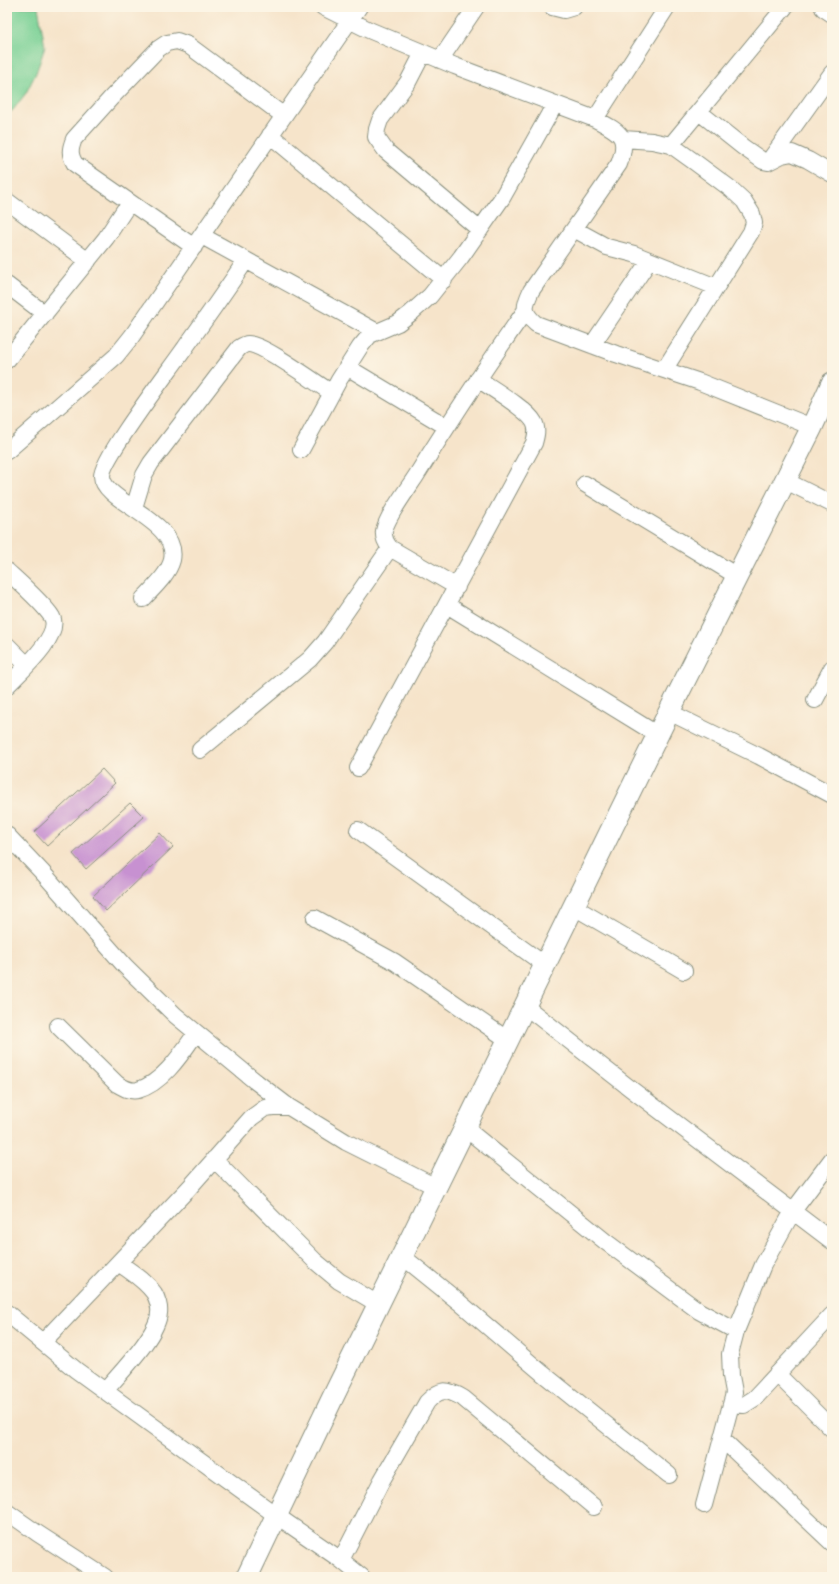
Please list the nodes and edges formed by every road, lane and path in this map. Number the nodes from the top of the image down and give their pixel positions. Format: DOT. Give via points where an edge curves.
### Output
graph roads {
  1 [pos="322,7"];
  2 [pos="359,7"];
  3 [pos="476,7"];
  4 [pos="552,7"];
  5 [pos="574,7"];
  6 [pos="667,7"];
  7 [pos="823,8"];
  8 [pos="778,9"];
  9 [pos="832,14"];
  10 [pos="349,20"];
  11 [pos="423,53"];
  12 [pos="440,60"];
  13 [pos="832,73"];
  14 [pos="555,104"];
  15 [pos="699,112"];
  16 [pos="284,116"];
  17 [pos="595,119"];
  18 [pos="270,135"];
  19 [pos="623,139"];
  20 [pos="672,145"];
  21 [pos="768,162"];
  22 [pos="832,174"];
  23 [pos="7,201"];
  24 [pos="129,203"];
  25 [pos="574,229"];
  26 [pos="480,230"];
  27 [pos="198,242"];
  28 [pos="246,260"];
  29 [pos="88,261"];
  30 [pos="649,261"];
  31 [pos="444,280"];
  32 [pos="7,285"];
  33 [pos="716,288"];
  34 [pos="525,311"];
  35 [pos="44,314"];
  36 [pos="377,332"];
  37 [pos="592,345"];
  38 [pos="7,360"];
  39 [pos="347,367"];
  40 [pos="664,370"];
  41 [pos="478,379"];
  42 [pos="832,383"];
  43 [pos="332,394"];
  44 [pos="447,427"];
  45 [pos="812,427"];
  46 [pos="301,450"];
  47 [pos="7,451"];
  48 [pos="784,480"];
  49 [pos="585,484"];
  50 [pos="832,504"];
  51 [pos="134,508"];
  52 [pos="390,548"];
  53 [pos="7,571"];
  54 [pos="737,576"];
  55 [pos="457,587"];
  56 [pos="143,599"];
  57 [pos="447,605"];
  58 [pos="7,645"];
  59 [pos="27,665"];
  60 [pos="832,668"];
  61 [pos="7,686"];
  62 [pos="815,700"];
  63 [pos="669,712"];
  64 [pos="658,735"];
  65 [pos="200,750"];
  66 [pos="358,768"];
  67 [pos="832,795"];
  68 [pos="358,830"];
  69 [pos="7,835"];
  70 [pos="574,907"];
  71 [pos="316,918"];
  72 [pos="545,965"];
  73 [pos="684,971"];
  74 [pos="525,1006"];
  75 [pos="58,1026"];
  76 [pos="196,1033"];
  77 [pos="508,1040"];
  78 [pos="289,1107"];
  79 [pos="465,1128"];
  80 [pos="214,1159"];
  81 [pos="832,1159"];
  82 [pos="436,1187"];
  83 [pos="794,1210"];
  84 [pos="832,1241"];
  85 [pos="402,1256"];
  86 [pos="119,1263"];
  87 [pos="378,1304"];
  88 [pos="7,1313"];
  89 [pos="832,1315"];
  90 [pos="736,1331"];
  91 [pos="43,1342"];
  92 [pos="778,1374"];
  93 [pos="105,1391"];
  94 [pos="731,1404"];
  95 [pos="832,1429"];
  96 [pos="722,1439"];
  97 [pos="669,1475"];
  98 [pos="704,1505"];
  99 [pos="594,1507"];
  100 [pos="7,1512"];
  101 [pos="277,1516"];
  102 [pos="832,1543"];
  103 [pos="340,1560"];
  104 [pos="105,1577"];
  105 [pos="247,1577"];
  106 [pos="362,1577"];
  1 -- 10 [label="street"];
  2 -- 10 [label="street"];
  3 -- 12 [label="street"];
  4 -- 5 [label="street" via="564,10"];
  6 -- 17 [label="street"];
  7 -- 9 [label="street"];
  8 -- 15 [label="street"];
  10 -- 11 [label="street"];
  10 -- 16 [label="street"];
  11 -- 12 [label="street"];
  11 -- 26 [label="street" via="408,82 380,120 376,137 386,151"];
  12 -- 14 [label="street"];
  13 -- 21 [label="street"];
  14 -- 17 [label="street"];
  14 -- 26 [label="street" via="505,192"];
  15 -- 20 [label="street"];
  15 -- 21 [label="street" via="756,157"];
  16 -- 18 [label="street"];
  16 -- 24 [label="street" via="188,45 178,41 167,42 111,98 74,139 71,147 70,155 75,164"];
  17 -- 19 [label="street" via="615,130"];
  18 -- 27 [label="street"];
  18 -- 31 [label="street"];
  19 -- 20 [label="street"];
  19 -- 25 [label="street" via="624,151 619,164"];
  20 -- 33 [label="street" via="731,188 752,214 754,223 751,232"];
  21 -- 22 [label="street" via="792,153"];
  23 -- 29 [label="street"];
  24 -- 27 [label="street"];
  24 -- 29 [label="street"];
  25 -- 30 [label="street" via="607,248 634,254"];
  25 -- 34 [label="street" via="531,291"];
  26 -- 31 [label="street"];
  27 -- 28 [label="street"];
  27 -- 47 [label="street" via="116,356"];
  28 -- 36 [label="street"];
  28 -- 51 [label="street" via="119,442 103,470 104,484 110,492"];
  29 -- 35 [label="street"];
  30 -- 33 [label="street"];
  30 -- 37 [label="street"];
  31 -- 36 [label="street" via="430,296 398,323"];
  32 -- 35 [label="street"];
  33 -- 40 [label="street"];
  34 -- 37 [label="street" via="536,324"];
  34 -- 41 [label="street"];
  35 -- 38 [label="street"];
  36 -- 39 [label="street" via="370,335"];
  37 -- 40 [label="street"];
  39 -- 43 [label="street"];
  39 -- 44 [label="street"];
  40 -- 45 [label="street"];
  41 -- 44 [label="street"];
  41 -- 55 [label="street" via="528,414 535,423 537,432 526,460"];
  42 -- 45 [label="main road"];
  43 -- 46 [label="street"];
  43 -- 51 [label="street" via="272,354 246,344 240,348 151,463 144,475"];
  44 -- 52 [label="street" via="387,524 384,536"];
  45 -- 48 [label="main road"];
  48 -- 50 [label="street"];
  48 -- 54 [label="main road"];
  49 -- 54 [label="street"];
  51 -- 56 [label="street" via="159,528 172,551 172,560 167,571"];
  52 -- 55 [label="street"];
  52 -- 65 [label="street" via="310,659"];
  53 -- 59 [label="street" via="52,618 54,628 51,636"];
  54 -- 63 [label="main road"];
  55 -- 57 [label="street"];
  57 -- 64 [label="street"];
  57 -- 66 [label="street"];
  58 -- 59 [label="street"];
  59 -- 61 [label="street"];
  60 -- 62 [label="street"];
  63 -- 64 [label="main road"];
  63 -- 67 [label="street"];
  64 -- 70 [label="main road"];
  68 -- 72 [label="street"];
  69 -- 76 [label="street" via="126,966"];
  70 -- 72 [label="main road"];
  70 -- 73 [label="street"];
  71 -- 77 [label="street" via="395,962"];
  72 -- 74 [label="main road"];
  74 -- 77 [label="main road"];
  74 -- 83 [label="street" via="631,1089"];
  75 -- 76 [label="street" via="117,1084 127,1090 137,1090 154,1082 175,1062"];
  76 -- 78 [label="street"];
  77 -- 79 [label="main road"];
  78 -- 80 [label="street" via="273,1106 259,1111"];
  78 -- 82 [label="street" via="346,1142"];
  79 -- 82 [label="main road"];
  79 -- 90 [label="street" via="606,1242 699,1311"];
  80 -- 86 [label="street"];
  80 -- 87 [label="street" via="315,1261 339,1281"];
  81 -- 83 [label="street"];
  82 -- 85 [label="main road"];
  83 -- 84 [label="street"];
  83 -- 90 [label="street" via="764,1265"];
  85 -- 87 [label="main road"];
  85 -- 97 [label="street"];
  86 -- 91 [label="street"];
  86 -- 93 [label="street" via="146,1283 155,1294 160,1314 143,1345"];
  87 -- 101 [label="main road"];
  88 -- 91 [label="street"];
  89 -- 92 [label="street"];
  90 -- 94 [label="street" via="730,1354 734,1392"];
  91 -- 93 [label="street"];
  92 -- 94 [label="street" via="749,1403"];
  92 -- 95 [label="street"];
  93 -- 101 [label="street"];
  94 -- 96 [label="street"];
  96 -- 98 [label="street"];
  96 -- 102 [label="street"];
  99 -- 103 [label="street" via="463,1398 452,1392 442,1391 434,1394 427,1402"];
  100 -- 104 [label="street"];
  101 -- 103 [label="street"];
  101 -- 105 [label="main road"];
  103 -- 106 [label="street"];
}
